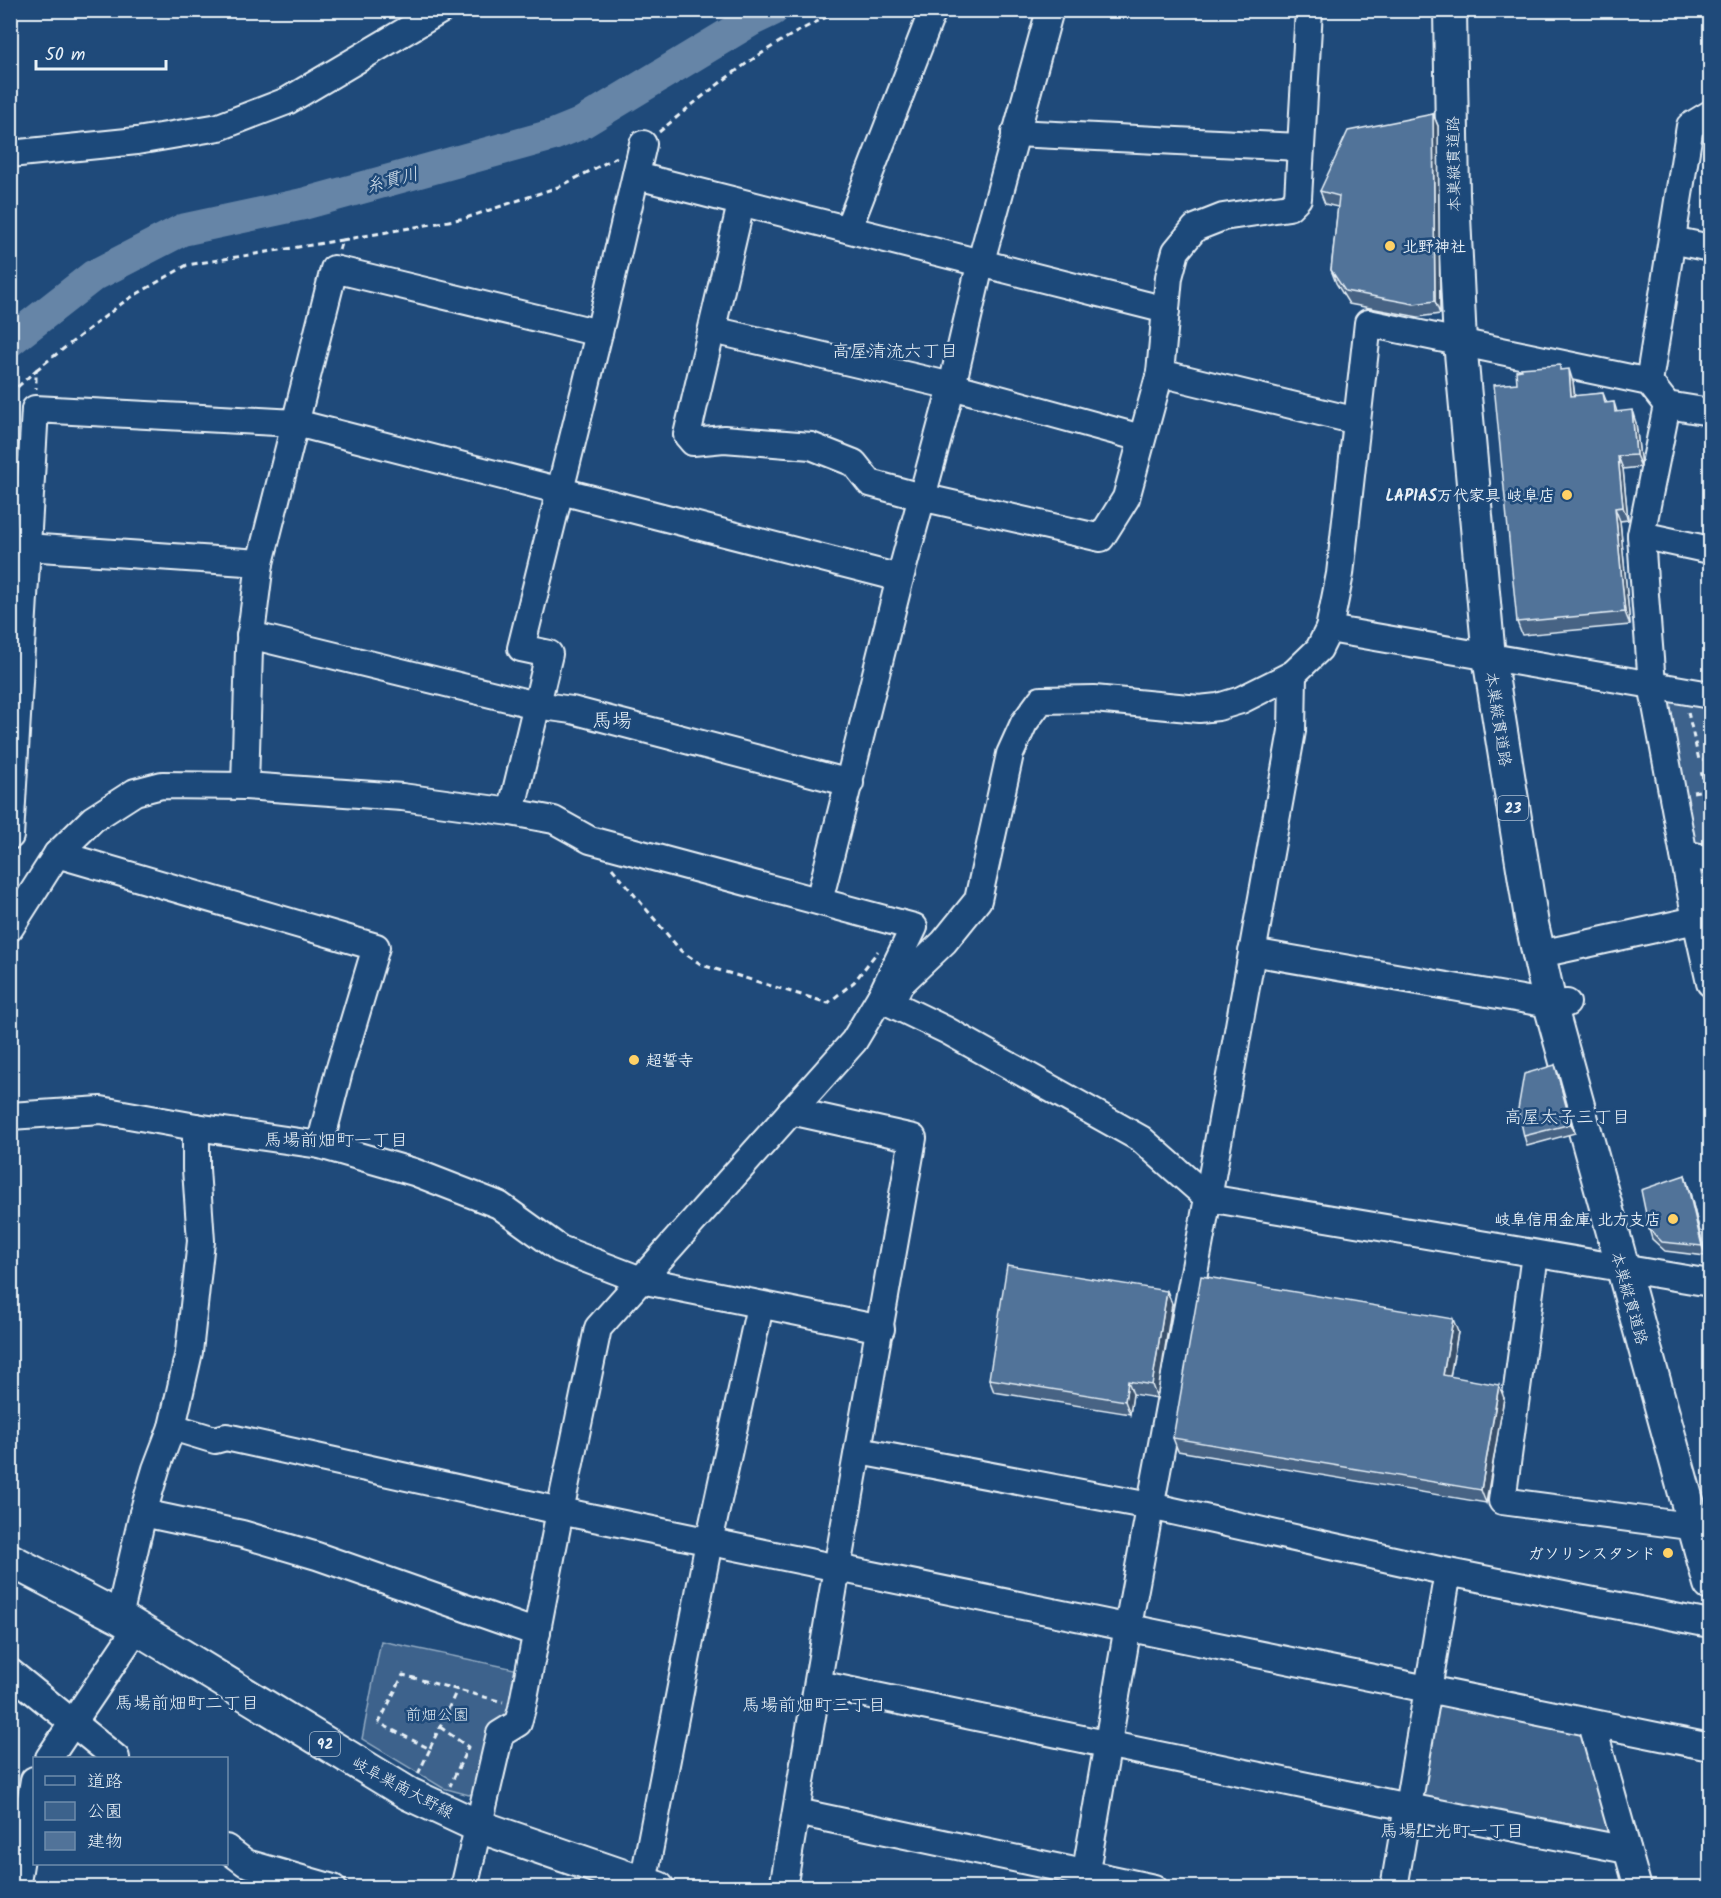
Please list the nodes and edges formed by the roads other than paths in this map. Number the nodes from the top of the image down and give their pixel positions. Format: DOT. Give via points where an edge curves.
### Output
graph roads {
  1 [pos="441,10"];
  2 [pos="933,10"];
  3 [pos="1050,10"];
  4 [pos="1309,10"];
  5 [pos="1450,10"];
  6 [pos="1470,10"];
  7 [pos="1710,114"];
  8 [pos="1015,133"];
  9 [pos="643,144"];
  10 [pos="1300,147"];
  11 [pos="10,154"];
  12 [pos="637,176"];
  13 [pos="741,204"];
  14 [pos="848,229"];
  15 [pos="1672,240"];
  16 [pos="1710,248"];
  17 [pos="981,261"];
  18 [pos="1166,310"];
  19 [pos="713,330"];
  20 [pos="600,333"];
  21 [pos="1468,343"];
  22 [pos="1160,373"];
  23 [pos="1649,382"];
  24 [pos="952,386"];
  25 [pos="1667,405"];
  26 [pos="1710,412"];
  27 [pos="1357,421"];
  28 [pos="296,423"];
  29 [pos="1142,438"];
  30 [pos="561,490"];
  31 [pos="921,497"];
  32 [pos="1641,535"];
  33 [pos="26,547"];
  34 [pos="1710,550"];
  35 [pos="261,563"];
  36 [pos="900,578"];
  37 [pos="1329,629"];
  38 [pos="250,635"];
  39 [pos="1497,658"];
  40 [pos="1293,674"];
  41 [pos="1652,684"];
  42 [pos="1710,695"];
  43 [pos="536,705"];
  44 [pos="850,783"];
  45 [pos="245,786"];
  46 [pos="511,812"];
  47 [pos="10,836"];
  48 [pos="57,854"];
  49 [pos="1684,854"];
  50 [pos="1710,859"];
  51 [pos="819,901"];
  52 [pos="1696,920"];
  53 [pos="10,928"];
  54 [pos="1554,951"];
  55 [pos="1252,952"];
  56 [pos="1710,983"];
  57 [pos="886,999"];
  58 [pos="1559,1004"];
  59 [pos="791,1111"];
  60 [pos="10,1116"];
  61 [pos="196,1127"];
  62 [pos="320,1145"];
  63 [pos="1208,1198"];
  64 [pos="1535,1254"];
  65 [pos="1631,1270"];
  66 [pos="641,1281"];
  67 [pos="1710,1283"];
  68 [pos="760,1306"];
  69 [pos="880,1329"];
  70 [pos="172,1427"];
  71 [pos="859,1451"];
  72 [pos="1150,1506"];
  73 [pos="560,1511"];
  74 [pos="143,1514"];
  75 [pos="1703,1522"];
  76 [pos="710,1542"];
  77 [pos="10,1560"];
  78 [pos="837,1568"];
  79 [pos="1448,1572"];
  80 [pos="1710,1584"];
  81 [pos="128,1623"];
  82 [pos="1710,1624"];
  83 [pos="1128,1626"];
  84 [pos="537,1633"];
  85 [pos="10,1672"];
  86 [pos="818,1684"];
  87 [pos="1427,1690"];
  88 [pos="73,1723"];
  89 [pos="1592,1724"];
  90 [pos="1108,1745"];
  91 [pos="1710,1747"];
  92 [pos="50,1757"];
  93 [pos="115,1757"];
  94 [pos="33,1786"];
  95 [pos="1407,1807"];
  96 [pos="797,1812"];
  97 [pos="478,1826"];
  98 [pos="228,1850"];
  99 [pos="1627,1850"];
  100 [pos="1084,1880"];
  101 [pos="648,1886"];
  102 [pos="16,1887"];
  103 [pos="333,1887"];
  104 [pos="464,1887"];
  105 [pos="783,1887"];
  106 [pos="1154,1887"];
  107 [pos="1394,1887"];
  108 [pos="1638,1887"];
  1 -- 11 [label="street" via="287,100 219,127 137,141"];
  2 -- 14 [label="street"];
  3 -- 8 [label="street"];
  4 -- 10 [label="street"];
  5 -- 21 [label="main road, 本巣縦貫道路 / 23" via="1453,195"];
  6 -- 21 [label="main road, 本巣縦貫道路 / 23"];
  7 -- 15 [label="street" via="1690,126"];
  8 -- 10 [label="street"];
  8 -- 17 [label="street"];
  9 -- 12 [label="street"];
  10 -- 18 [label="street" via="1298,198 1289,207 1223,217 1195,228 1176,252"];
  12 -- 13 [label="street"];
  12 -- 20 [label="street"];
  13 -- 14 [label="street"];
  13 -- 19 [label="street"];
  14 -- 17 [label="street"];
  15 -- 16 [label="street"];
  15 -- 23 [label="street"];
  17 -- 18 [label="street"];
  17 -- 24 [label="street"];
  18 -- 22 [label="street"];
  19 -- 24 [label="street"];
  19 -- 31 [label="street" via="687,435 693,442 724,439 810,446 854,463 870,483"];
  20 -- 28 [label="street" via="334,269"];
  20 -- 30 [label="street"];
  21 -- 23 [label="street"];
  21 -- 27 [label="street" via="1368,323"];
  21 -- 39 [label="main road, 本巣縦貫道路 / 23"];
  22 -- 27 [label="street"];
  22 -- 29 [label="street"];
  23 -- 25 [label="street"];
  24 -- 29 [label="street"];
  24 -- 31 [label="street"];
  25 -- 26 [label="street"];
  25 -- 32 [label="street"];
  27 -- 37 [label="street" via="1340,574"];
  28 -- 30 [label="street"];
  28 -- 33 [label="street" via="35,409"];
  28 -- 35 [label="street"];
  29 -- 31 [label="street" via="1126,498 1101,538"];
  30 -- 36 [label="street"];
  30 -- 43 [label="street" via="521,648 549,654"];
  31 -- 36 [label="street"];
  32 -- 34 [label="street"];
  32 -- 41 [label="street"];
  33 -- 35 [label="street"];
  33 -- 47 [label="street"];
  35 -- 38 [label="street"];
  36 -- 44 [label="street"];
  37 -- 39 [label="street"];
  37 -- 40 [label="street" via="1319,649"];
  38 -- 43 [label="street"];
  38 -- 45 [label="street"];
  39 -- 41 [label="street"];
  39 -- 54 [label="main road, 本巣縦貫道路 / 23"];
  39 -- 58 [label="main road, 本巣縦貫道路 / 23" via="1532,924"];
  40 -- 55 [label="street" via="1292,731"];
  40 -- 57 [label="street" via="1241,700 1199,709 1094,699 1041,700 1024,723 1010,754 978,900 944,942"];
  41 -- 42 [label="street"];
  41 -- 49 [label="street"];
  43 -- 44 [label="street" via="572,710"];
  43 -- 46 [label="street"];
  44 -- 51 [label="street"];
  45 -- 46 [label="street" via="402,797"];
  45 -- 48 [label="street" via="162,785 135,792 93,819"];
  46 -- 51 [label="street" via="554,820 590,840"];
  48 -- 53 [label="street"];
  48 -- 62 [label="street" via="376,947"];
  49 -- 50 [label="street"];
  49 -- 52 [label="street"];
  51 -- 57 [label="street" via="914,927"];
  52 -- 54 [label="street"];
  52 -- 56 [label="street"];
  54 -- 58 [label="main road, 本巣縦貫道路 / 23"];
  55 -- 58 [label="street"];
  55 -- 63 [label="street"];
  57 -- 59 [label="street"];
  57 -- 63 [label="street" via="1141,1139"];
  58 -- 65 [label="main road, 本巣縦貫道路 / 23"];
  59 -- 66 [label="street"];
  59 -- 69 [label="street" via="914,1138"];
  60 -- 61 [label="street" via="101,1110"];
  61 -- 62 [label="street"];
  61 -- 70 [label="street" via="201,1241 189,1352"];
  62 -- 66 [label="street" via="414,1172 499,1205 560,1249"];
  63 -- 64 [label="street"];
  63 -- 72 [label="street"];
  64 -- 65 [label="street"];
  64 -- 75 [label="street" via="1502,1501"];
  65 -- 67 [label="street"];
  65 -- 75 [label="main road, 本巣縦貫道路 / 23"];
  66 -- 68 [label="street"];
  66 -- 73 [label="street" via="598,1328"];
  68 -- 69 [label="street"];
  68 -- 76 [label="street"];
  69 -- 71 [label="street"];
  70 -- 73 [label="street" via="215,1440 226,1437"];
  70 -- 74 [label="street"];
  71 -- 72 [label="street"];
  71 -- 78 [label="street"];
  72 -- 79 [label="street"];
  72 -- 83 [label="street"];
  73 -- 76 [label="street"];
  73 -- 84 [label="street"];
  74 -- 81 [label="street"];
  74 -- 84 [label="street" via="242,1534 316,1556"];
  75 -- 80 [label="main road, 本巣縦貫道路 / 23"];
  76 -- 78 [label="street"];
  76 -- 101 [label="street"];
  77 -- 81 [label="main road, 岐阜巣南大野線 / 92"];
  78 -- 83 [label="street"];
  78 -- 86 [label="street"];
  79 -- 82 [label="street"];
  79 -- 87 [label="street"];
  81 -- 88 [label="street"];
  81 -- 97 [label="main road, 岐阜巣南大野線 / 92" via="409,1794"];
  83 -- 87 [label="street"];
  83 -- 90 [label="street"];
  84 -- 97 [label="street" via="518,1723 500,1734"];
  85 -- 88 [label="street"];
  86 -- 90 [label="street"];
  86 -- 96 [label="street"];
  87 -- 89 [label="street"];
  87 -- 95 [label="street"];
  88 -- 92 [label="street"];
  88 -- 93 [label="street"];
  89 -- 91 [label="street"];
  89 -- 99 [label="street"];
  90 -- 95 [label="street"];
  90 -- 100 [label="street"];
  94 -- 102 [label="street"];
  95 -- 99 [label="street"];
  95 -- 107 [label="street"];
  96 -- 100 [label="street"];
  96 -- 105 [label="street"];
  97 -- 101 [label="main road, 岐阜巣南大野線 / 92"];
  97 -- 104 [label="street"];
  98 -- 103 [label="street" via="246,1863"];
  99 -- 108 [label="street"];
  100 -- 106 [label="street"];
}
